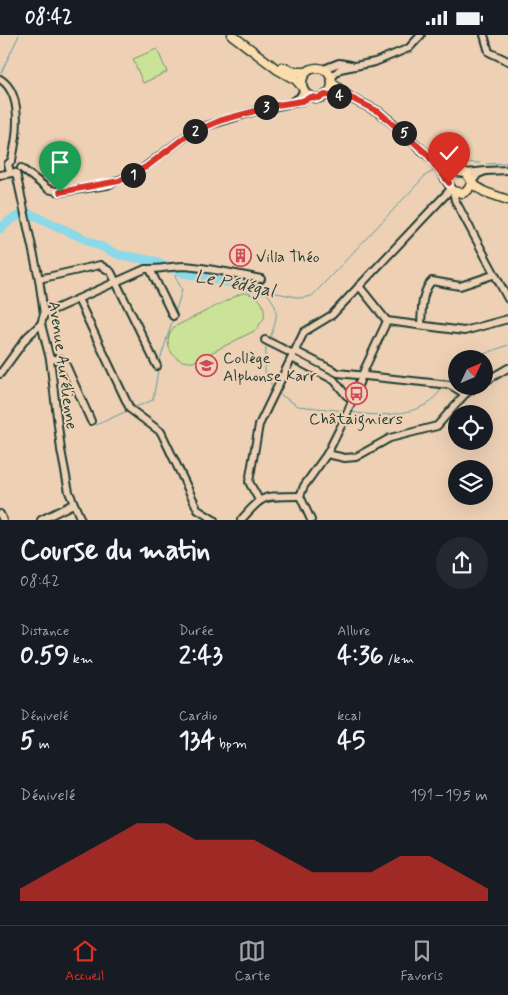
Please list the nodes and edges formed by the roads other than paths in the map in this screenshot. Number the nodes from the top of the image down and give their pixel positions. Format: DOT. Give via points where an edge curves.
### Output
graph roads {
  1 [pos="232,35"];
  2 [pos="421,35"];
  3 [pos="484,35"];
  4 [pos="508,61"];
  5 [pos="357,66"];
  6 [pos="324,69"];
  7 [pos="306,72"];
  8 [pos="0,79"];
  9 [pos="332,81"];
  10 [pos="303,88"];
  11 [pos="325,95"];
  12 [pos="311,97"];
  13 [pos="351,98"];
  14 [pos="292,102"];
  15 [pos="12,160"];
  16 [pos="435,162"];
  17 [pos="7,166"];
  18 [pos="508,169"];
  19 [pos="0,171"];
  20 [pos="16,171"];
  21 [pos="486,171"];
  22 [pos="456,172"];
  23 [pos="466,173"];
  24 [pos="0,175"];
  25 [pos="469,187"];
  26 [pos="451,188"];
  27 [pos="508,200"];
  28 [pos="460,209"];
  29 [pos="150,269"];
  30 [pos="493,275"];
  31 [pos="39,279"];
  32 [pos="261,279"];
  33 [pos="115,281"];
  34 [pos="359,287"];
  35 [pos="78,299"];
  36 [pos="508,299"];
  37 [pos="44,314"];
  38 [pos="173,316"];
  39 [pos="508,319"];
  40 [pos="387,321"];
  41 [pos="41,324"];
  42 [pos="421,325"];
  43 [pos="30,334"];
  44 [pos="47,339"];
  45 [pos="265,340"];
  46 [pos="293,354"];
  47 [pos="50,359"];
  48 [pos="157,366"];
  49 [pos="508,368"];
  50 [pos="338,373"];
  51 [pos="0,374"];
  52 [pos="362,375"];
  53 [pos="493,377"];
  54 [pos="334,380"];
  55 [pos="448,385"];
  56 [pos="464,395"];
  57 [pos="352,404"];
  58 [pos="90,421"];
  59 [pos="327,454"];
  60 [pos="300,496"];
  61 [pos="259,500"];
  62 [pos="74,504"];
  63 [pos="0,515"];
  64 [pos="3,520"];
  65 [pos="41,520"];
  66 [pos="81,520"];
  67 [pos="214,520"];
  68 [pos="241,520"];
  69 [pos="311,520"];
  1 -- 7 [label="main road" via="284,68"];
  1 -- 10 [label="main road"];
  2 -- 5 [label="street" via="409,48"];
  3 -- 4 [label="street" via="489,52"];
  5 -- 6 [label="street" via="339,63"];
  5 -- 9 [label="street" via="340,69"];
  6 -- 7 [label="main road" via="314,68"];
  6 -- 9 [label="main road"];
  7 -- 10 [label="main road" via="302,79"];
  8 -- 15 [label="street" via="8,86 15,101"];
  9 -- 11 [label="main road"];
  9 -- 13 [label="main road"];
  10 -- 12 [label="main road"];
  10 -- 14 [label="street"];
  11 -- 12 [label="main road"];
  11 -- 13 [label="main road"];
  12 -- 14 [label="street"];
  13 -- 16 [label="main road" via="379,112"];
  14 -- 20 [label="street" via="203,127 137,173 107,185 60,192"];
  15 -- 17 [label="street"];
  15 -- 20 [label="street" via="19,162"];
  16 -- 22 [label="main road"];
  16 -- 26 [label="main road"];
  17 -- 19 [label="street"];
  17 -- 20 [label="street"];
  18 -- 21 [label="street"];
  20 -- 24 [label="street"];
  20 -- 31 [label="street, Avenue Aurélienne"];
  21 -- 23 [label="street"];
  21 -- 25 [label="street" via="478,174"];
  22 -- 23 [label="main road"];
  22 -- 26 [label="main road" via="451,176"];
  23 -- 25 [label="main road"];
  25 -- 26 [label="main road"];
  25 -- 27 [label="main road"];
  25 -- 28 [label="street"];
  26 -- 28 [label="street"];
  26 -- 34 [label="street"];
  28 -- 30 [label="street"];
  29 -- 32 [label="street" via="176,266"];
  29 -- 33 [label="street"];
  29 -- 38 [label="street"];
  30 -- 36 [label="street"];
  30 -- 42 [label="street" via="460,286 432,281 424,295"];
  31 -- 33 [label="street" via="100,265 110,272"];
  31 -- 37 [label="street, Avenue Aurélienne"];
  33 -- 35 [label="street"];
  33 -- 48 [label="street"];
  34 -- 40 [label="street"];
  34 -- 46 [label="street" via="332,315 304,332"];
  35 -- 37 [label="street"];
  35 -- 67 [label="street" via="130,409 161,432 198,510"];
  37 -- 41 [label="street, Avenue Aurélienne"];
  39 -- 42 [label="street" via="464,331"];
  40 -- 42 [label="street"];
  40 -- 52 [label="street"];
  41 -- 43 [label="street"];
  41 -- 44 [label="street, Avenue Aurélienne"];
  43 -- 44 [label="street"];
  43 -- 51 [label="street"];
  44 -- 47 [label="street, Avenue Aurélienne"];
  45 -- 46 [label="street"];
  46 -- 50 [label="street"];
  46 -- 54 [label="street"];
  46 -- 61 [label="street" via="259,425 249,482"];
  47 -- 58 [label="street" via="61,359 65,363"];
  47 -- 62 [label="street, Avenue Aurélienne" via="61,450"];
  49 -- 53 [label="street"];
  50 -- 52 [label="street"];
  50 -- 54 [label="street"];
  52 -- 55 [label="street"];
  52 -- 57 [label="street"];
  54 -- 57 [label="street"];
  56 -- 59 [label="street" via="437,426 390,438 356,457"];
  57 -- 59 [label="street"];
  59 -- 60 [label="street"];
  60 -- 61 [label="street" via="272,495"];
  60 -- 69 [label="street"];
  61 -- 68 [label="street"];
  62 -- 65 [label="street"];
  62 -- 66 [label="street, Avenue Aurélienne"];
  63 -- 64 [label="street"];
}
